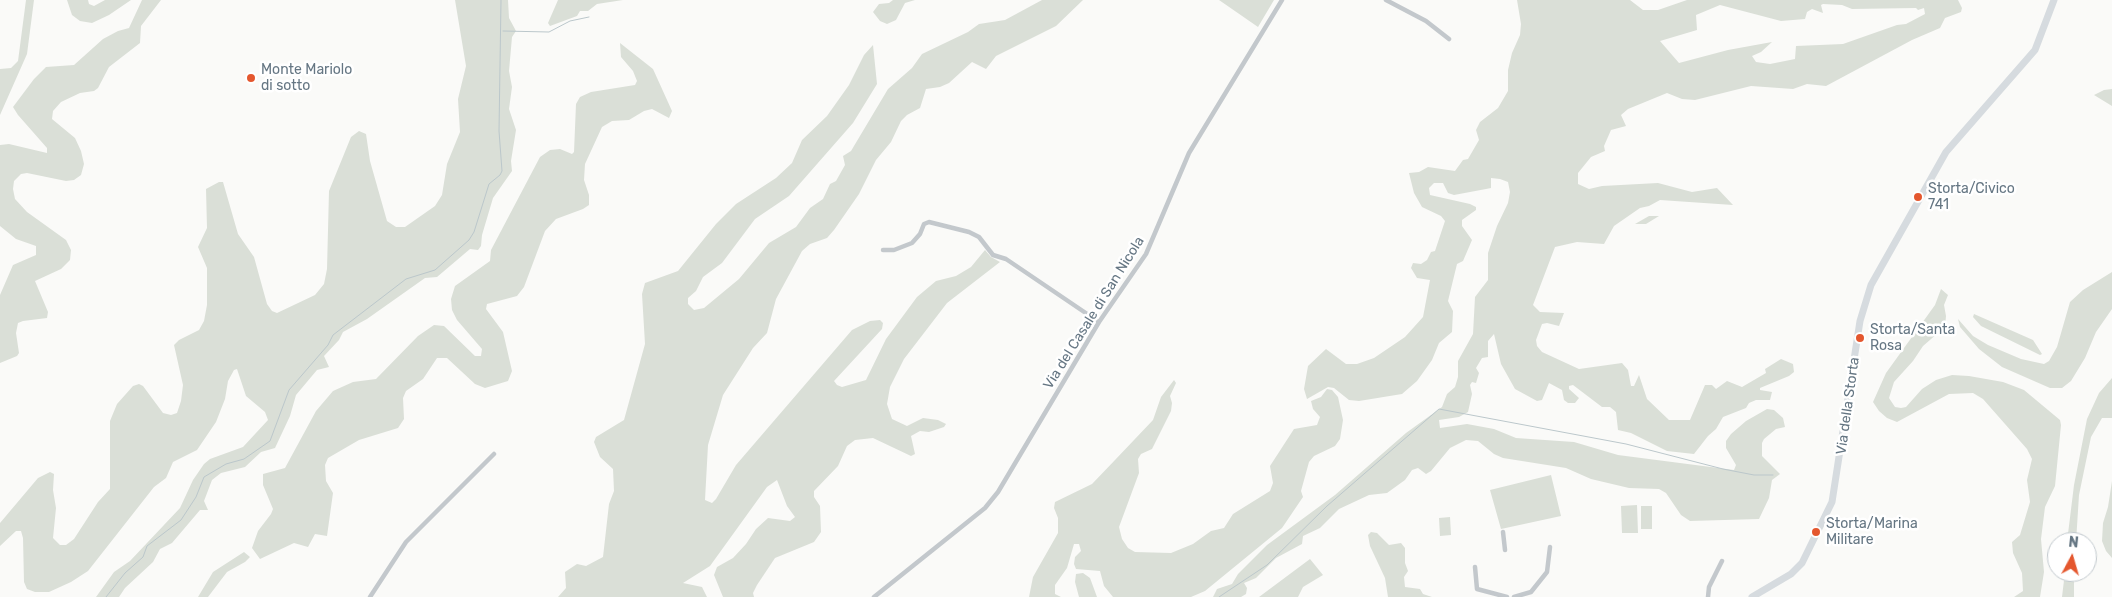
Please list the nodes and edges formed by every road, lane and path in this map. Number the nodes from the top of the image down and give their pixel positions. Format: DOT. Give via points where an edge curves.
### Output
graph roads {
  1 [pos="1282,0"];
  2 [pos="1386,0"];
  3 [pos="2054,0"];
  4 [pos="1449,40"];
  5 [pos="883,250"];
  6 [pos="1099,322"];
  7 [pos="494,454"];
  8 [pos="1503,532"];
  9 [pos="1550,547"];
  10 [pos="1505,550"];
  11 [pos="1722,561"];
  12 [pos="1475,567"];
  13 [pos="370,597"];
  14 [pos="874,597"];
  15 [pos="1507,597"];
  16 [pos="1514,597"];
  17 [pos="1708,597"];
  18 [pos="1752,597"];
  1 -- 6 [label="street, Via del Casale di San Nicola" via="1189,152 1146,254"];
  2 -- 4 [label="street" via="1426,21"];
  3 -- 18 [label="main road, Via della Storta" via="2035,50 1946,152 1870,285 1860,321 1832,502 1802,563 1791,574"];
  5 -- 6 [label="street" via="894,250 912,243 924,224 929,222 969,232 979,236 992,255 1006,259"];
  6 -- 14 [label="street, Via del Casale di San Nicola" via="998,492 985,508"];
  7 -- 13 [label="street" via="406,542"];
  8 -- 10 [label="street"];
  9 -- 16 [label="street" via="1547,572 1531,592"];
  11 -- 17 [label="street" via="1709,587"];
  12 -- 15 [label="street" via="1477,589"];
}
